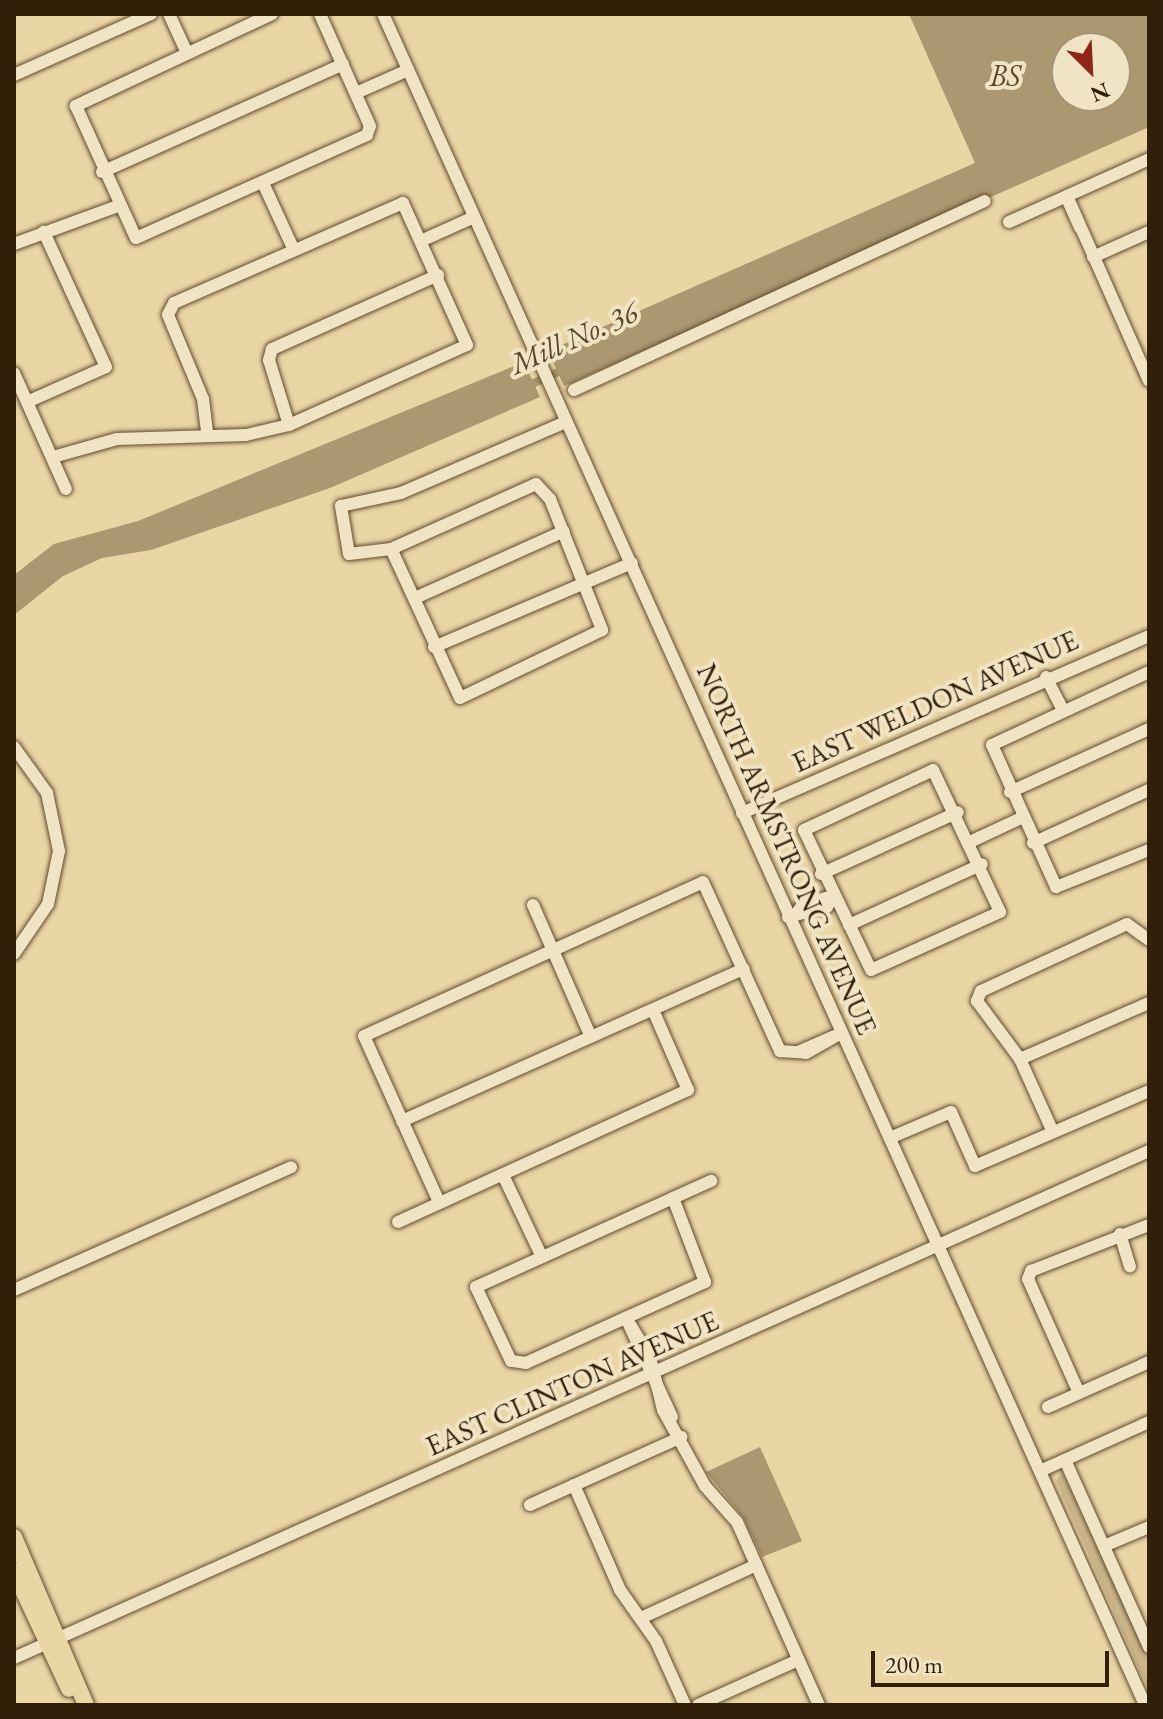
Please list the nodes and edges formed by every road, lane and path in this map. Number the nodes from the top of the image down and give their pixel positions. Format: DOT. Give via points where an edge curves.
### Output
graph roads {
  1 [pos="151,14"];
  2 [pos="169,14"];
  3 [pos="272,14"];
  4 [pos="320,14"];
  5 [pos="383,14"];
  6 [pos="187,53"];
  7 [pos="343,64"];
  8 [pos="408,70"];
  9 [pos="14,75"];
  10 [pos="356,93"];
  11 [pos="1149,159"];
  12 [pos="102,172"];
  13 [pos="263,183"];
  14 [pos="1068,199"];
  15 [pos="985,201"];
  16 [pos="118,206"];
  17 [pos="474,217"];
  18 [pos="1009,222"];
  19 [pos="44,232"];
  20 [pos="1149,232"];
  21 [pos="423,240"];
  22 [pos="14,244"];
  23 [pos="294,250"];
  24 [pos="1093,257"];
  25 [pos="438,275"];
  26 [pos="14,373"];
  27 [pos="1149,381"];
  28 [pos="574,390"];
  29 [pos="27,402"];
  30 [pos="566,422"];
  31 [pos="289,425"];
  32 [pos="207,434"];
  33 [pos="53,457"];
  34 [pos="66,489"];
  35 [pos="564,531"];
  36 [pos="391,549"];
  37 [pos="632,563"];
  38 [pos="582,586"];
  39 [pos="415,598"];
  40 [pos="1149,636"];
  41 [pos="434,647"];
  42 [pos="1149,672"];
  43 [pos="1046,677"];
  44 [pos="1062,709"];
  45 [pos="1149,729"];
  46 [pos="14,747"];
  47 [pos="1149,790"];
  48 [pos="1010,792"];
  49 [pos="958,812"];
  50 [pos="742,813"];
  51 [pos="1021,818"];
  52 [pos="972,841"];
  53 [pos="1033,843"];
  54 [pos="1149,850"];
  55 [pos="982,864"];
  56 [pos="821,874"];
  57 [pos="836,895"];
  58 [pos="533,905"];
  59 [pos="793,915"];
  60 [pos="849,925"];
  61 [pos="1149,940"];
  62 [pos="553,950"];
  63 [pos="14,954"];
  64 [pos="744,969"];
  65 [pos="1149,1003"];
  66 [pos="653,1010"];
  67 [pos="838,1034"];
  68 [pos="591,1037"];
  69 [pos="1020,1059"];
  70 [pos="1149,1091"];
  71 [pos="402,1121"];
  72 [pos="1053,1132"];
  73 [pos="892,1137"];
  74 [pos="1148,1152"];
  75 [pos="291,1167"];
  76 [pos="503,1175"];
  77 [pos="711,1181"];
  78 [pos="673,1198"];
  79 [pos="439,1202"];
  80 [pos="398,1222"];
  81 [pos="1149,1225"];
  82 [pos="1120,1234"];
  83 [pos="940,1245"];
  84 [pos="542,1257"];
  85 [pos="1130,1266"];
  86 [pos="14,1290"];
  87 [pos="626,1318"];
  88 [pos="1149,1362"];
  89 [pos="652,1375"];
  90 [pos="1079,1393"];
  91 [pos="1048,1407"];
  92 [pos="1149,1422"];
  93 [pos="681,1437"];
  94 [pos="1065,1460"];
  95 [pos="1040,1471"];
  96 [pos="574,1485"];
  97 [pos="530,1505"];
  98 [pos="1149,1527"];
  99 [pos="14,1537"];
  100 [pos="1104,1546"];
  101 [pos="756,1565"];
  102 [pos="14,1571"];
  103 [pos="641,1618"];
  104 [pos="52,1641"];
  105 [pos="1149,1647"];
  106 [pos="14,1658"];
  107 [pos="798,1660"];
  108 [pos="80,1705"];
  109 [pos="86,1705"];
  110 [pos="685,1705"];
  111 [pos="698,1705"];
  112 [pos="819,1705"];
  113 [pos="1145,1705"];
  1 -- 9 [label="street"];
  2 -- 6 [label="street"];
  3 -- 6 [label="street"];
  4 -- 7 [label="street"];
  5 -- 8 [label="street, NORTH ARMSTRONG AVENUE"];
  6 -- 12 [label="street" via="76,106"];
  7 -- 10 [label="street"];
  7 -- 12 [label="street"];
  8 -- 10 [label="street"];
  8 -- 17 [label="street, NORTH ARMSTRONG AVENUE"];
  10 -- 13 [label="street" via="367,135"];
  11 -- 14 [label="street"];
  12 -- 16 [label="street"];
  13 -- 16 [label="street" via="141,237 132,235"];
  13 -- 23 [label="street"];
  14 -- 18 [label="street"];
  14 -- 24 [label="street" via="1083,220 1080,228"];
  15 -- 28 [label="street"];
  16 -- 19 [label="street"];
  17 -- 21 [label="street"];
  17 -- 30 [label="street, NORTH ARMSTRONG AVENUE"];
  19 -- 22 [label="street"];
  19 -- 29 [label="street" via="106,367"];
  20 -- 24 [label="street"];
  21 -- 23 [label="street" via="403,203"];
  21 -- 25 [label="street"];
  23 -- 32 [label="street" via="174,303 168,315 203,399"];
  24 -- 27 [label="street"];
  25 -- 31 [label="street" via="272,349"];
  25 -- 31 [label="street" via="467,345"];
  26 -- 29 [label="street"];
  29 -- 33 [label="street"];
  30 -- 36 [label="street" via="401,493 341,506 349,554"];
  30 -- 37 [label="street, NORTH ARMSTRONG AVENUE"];
  31 -- 32 [label="street"];
  32 -- 33 [label="street" via="117,439"];
  33 -- 34 [label="street"];
  35 -- 36 [label="street" via="536,484"];
  35 -- 38 [label="street"];
  35 -- 39 [label="street"];
  36 -- 39 [label="street"];
  37 -- 38 [label="street"];
  37 -- 50 [label="street, NORTH ARMSTRONG AVENUE"];
  38 -- 41 [label="street"];
  38 -- 41 [label="street" via="598,636 466,698 455,695"];
  39 -- 41 [label="street"];
  40 -- 43 [label="street, EAST WELDON AVENUE"];
  42 -- 44 [label="street"];
  43 -- 44 [label="street"];
  43 -- 50 [label="street, EAST WELDON AVENUE"];
  44 -- 48 [label="street" via="992,745"];
  45 -- 48 [label="street"];
  46 -- 63 [label="street" via="47,793 59,851 48,904"];
  47 -- 53 [label="street"];
  48 -- 51 [label="street"];
  49 -- 52 [label="street"];
  49 -- 56 [label="street"];
  49 -- 56 [label="street" via="933,770 822,816 804,830"];
  50 -- 59 [label="street, NORTH ARMSTRONG AVENUE"];
  51 -- 52 [label="street"];
  51 -- 53 [label="street"];
  52 -- 55 [label="street"];
  53 -- 54 [label="street" via="1056,887"];
  55 -- 60 [label="street"];
  55 -- 60 [label="street" via="998,899 992,920 881,970 864,962"];
  56 -- 57 [label="street"];
  57 -- 59 [label="street"];
  57 -- 60 [label="street"];
  58 -- 62 [label="street"];
  59 -- 67 [label="street, NORTH ARMSTRONG AVENUE"];
  61 -- 69 [label="street" via="1127,924 981,991 978,1008"];
  62 -- 64 [label="street" via="703,882"];
  62 -- 68 [label="street"];
  62 -- 71 [label="street" via="364,1036"];
  64 -- 66 [label="street"];
  64 -- 67 [label="street" via="780,1051 798,1052"];
  65 -- 69 [label="street"];
  66 -- 68 [label="street"];
  66 -- 76 [label="street" via="688,1090"];
  67 -- 73 [label="street, NORTH ARMSTRONG AVENUE"];
  68 -- 71 [label="street"];
  69 -- 72 [label="street"];
  70 -- 72 [label="street"];
  71 -- 79 [label="street"];
  72 -- 73 [label="street" via="975,1166 951,1112"];
  73 -- 83 [label="street, NORTH ARMSTRONG AVENUE"];
  74 -- 83 [label="street, EAST CLINTON AVENUE"];
  75 -- 86 [label="street"];
  76 -- 79 [label="street"];
  76 -- 84 [label="street"];
  77 -- 78 [label="street"];
  78 -- 84 [label="street"];
  78 -- 87 [label="street" via="707,1279"];
  79 -- 80 [label="street"];
  81 -- 82 [label="street"];
  82 -- 85 [label="street"];
  82 -- 90 [label="street" via="1031,1271 1028,1279"];
  83 -- 89 [label="street, EAST CLINTON AVENUE"];
  83 -- 95 [label="street, NORTH ARMSTRONG AVENUE"];
  84 -- 87 [label="street" via="476,1287 514,1365"];
  87 -- 89 [label="street" via="636,1325"];
  88 -- 90 [label="street"];
  89 -- 93 [label="street"];
  89 -- 104 [label="street, EAST CLINTON AVENUE"];
  90 -- 91 [label="street"];
  92 -- 94 [label="street"];
  93 -- 96 [label="street"];
  93 -- 101 [label="street"];
  94 -- 95 [label="street"];
  94 -- 100 [label="street"];
  95 -- 113 [label="street, NORTH ARMSTRONG AVENUE"];
  96 -- 97 [label="street"];
  96 -- 103 [label="street" via="620,1590"];
  98 -- 100 [label="street"];
  99 -- 104 [label="main road"];
  100 -- 105 [label="street"];
  101 -- 103 [label="street"];
  101 -- 107 [label="street"];
  102 -- 104 [label="main road"];
  103 -- 110 [label="street"];
  104 -- 106 [label="street, EAST CLINTON AVENUE"];
  104 -- 108 [label="main road"];
  104 -- 109 [label="main road"];
  107 -- 111 [label="street"];
  107 -- 112 [label="street"];
}
